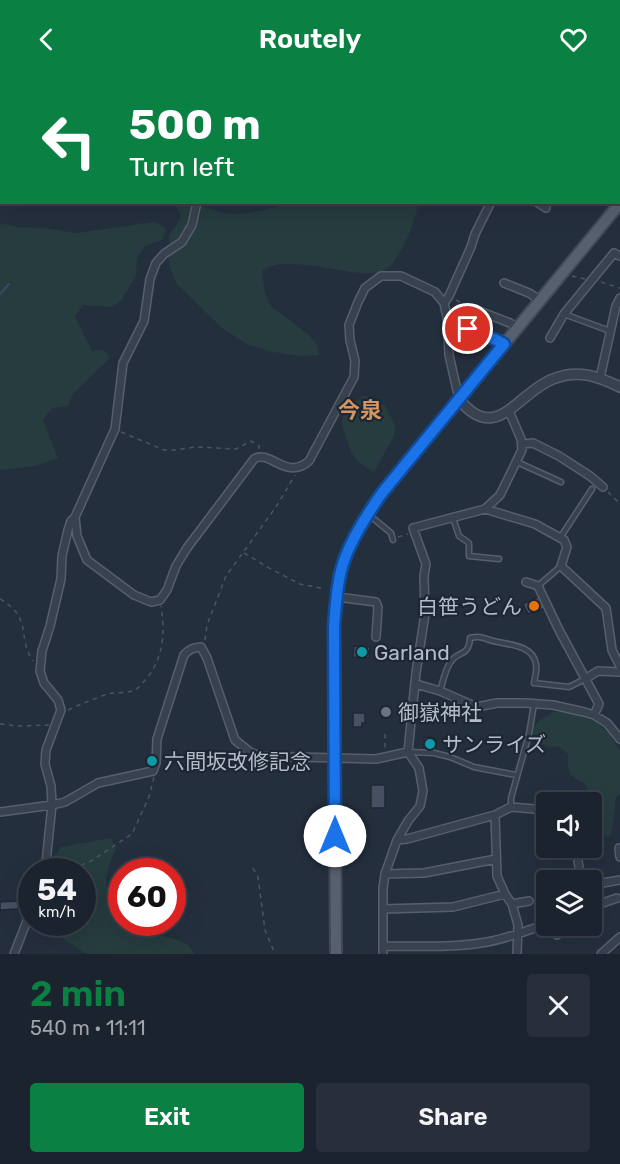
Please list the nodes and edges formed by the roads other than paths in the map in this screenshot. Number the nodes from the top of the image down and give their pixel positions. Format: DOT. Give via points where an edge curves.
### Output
graph roads {
  1 [pos="197,204"];
  2 [pos="489,204"];
  3 [pos="619,204"];
  4 [pos="620,256"];
  5 [pos="504,283"];
  6 [pos="620,298"];
  7 [pos="540,300"];
  8 [pos="444,303"];
  9 [pos="564,314"];
  10 [pos="517,327"];
  11 [pos="611,331"];
  12 [pos="550,338"];
  13 [pos="504,344"];
  14 [pos="600,378"];
  15 [pos="620,387"];
  16 [pos="459,399"];
  17 [pos="509,411"];
  18 [pos="522,444"];
  19 [pos="517,462"];
  20 [pos="561,482"];
  21 [pos="592,489"];
  22 [pos="485,509"];
  23 [pos="367,514"];
  24 [pos="75,518"];
  25 [pos="452,518"];
  26 [pos="560,538"];
  27 [pos="393,539"];
  28 [pos="499,559"];
  29 [pos="561,566"];
  30 [pos="526,582"];
  31 [pos="538,586"];
  32 [pos="337,597"];
  33 [pos="376,637"];
  34 [pos="620,666"];
  35 [pos="620,672"];
  36 [pos="585,679"];
  37 [pos="416,684"];
  38 [pos="440,691"];
  39 [pos="534,704"];
  40 [pos="594,715"];
  41 [pos="620,740"];
  42 [pos="408,752"];
  43 [pos="334,758"];
  44 [pos="516,775"];
  45 [pos="52,805"];
  46 [pos="511,807"];
  47 [pos="536,809"];
  48 [pos="0,812"];
  49 [pos="495,815"];
  50 [pos="397,840"];
  51 [pos="619,848"];
  52 [pos="620,857"];
  53 [pos="46,858"];
  54 [pos="496,859"];
  55 [pos="385,874"];
  56 [pos="620,880"];
  57 [pos="602,883"];
  58 [pos="504,894"];
  59 [pos="617,898"];
  60 [pos="529,901"];
  61 [pos="602,903"];
  62 [pos="512,904"];
  63 [pos="383,909"];
  64 [pos="536,927"];
  65 [pos="517,934"];
  66 [pos="21,936"];
  67 [pos="620,937"];
  68 [pos="383,946"];
  69 [pos="14,954"];
  70 [pos="336,954"];
  71 [pos="383,954"];
  72 [pos="517,954"];
  73 [pos="601,954"];
  1 -- 24 [label="street" via="192,225 182,242 156,263 144,321 123,363 115,429"];
  2 -- 8 [label="street"];
  3 -- 7 [label="main road"];
  4 -- 9 [label="street" via="614,253"];
  5 -- 7 [label="street"];
  6 -- 11 [label="street"];
  7 -- 10 [label="main road"];
  8 -- 16 [label="street" via="449,355"];
  8 -- 24 [label="street" via="435,292 401,276 381,276 365,288 350,325 354,377 309,461 303,466 287,467 260,456 255,459 187,548 160,600 152,602 134,595 87,560 77,536"];
  9 -- 11 [label="lane"];
  9 -- 12 [label="street"];
  10 -- 13 [label="main road"];
  10 -- 13 [label="street" via="474,309 468,329"];
  11 -- 14 [label="street"];
  13 -- 16 [label="main road"];
  14 -- 15 [label="street"];
  14 -- 17 [label="street" via="578,374 554,378"];
  16 -- 17 [label="street" via="481,417 501,416"];
  16 -- 23 [label="main road"];
  17 -- 18 [label="street"];
  18 -- 19 [label="street"];
  18 -- 21 [label="street" via="533,443 559,456 602,487"];
  19 -- 20 [label="lane"];
  19 -- 22 [label="street" via="500,495"];
  21 -- 26 [label="lane"];
  22 -- 25 [label="street"];
  22 -- 26 [label="street" via="535,524"];
  23 -- 27 [label="lane" via="391,532"];
  23 -- 32 [label="main road" via="344,560"];
  24 -- 45 [label="street" via="62,556 61,579 40,671 61,710 46,750"];
  25 -- 28 [label="lane" via="459,536 468,543 470,556"];
  25 -- 37 [label="street" via="413,528 426,564 425,615"];
  26 -- 29 [label="street" via="567,548"];
  29 -- 31 [label="lane"];
  29 -- 34 [label="street" via="606,608 612,650"];
  30 -- 31 [label="street"];
  31 -- 36 [label="street"];
  32 -- 33 [label="street" via="378,601"];
  32 -- 43 [label="main road"];
  35 -- 36 [label="street" via="598,671"];
  36 -- 38 [label="lane" via="569,687 534,684 536,664 524,647 490,641 484,636 470,638 470,647 450,662"];
  36 -- 40 [label="street" via="599,704"];
  37 -- 38 [label="street"];
  37 -- 42 [label="street"];
  38 -- 39 [label="street" via="477,707"];
  39 -- 40 [label="street"];
  39 -- 44 [label="lane"];
  40 -- 41 [label="street" via="607,723"];
  42 -- 43 [label="street" via="376,759"];
  42 -- 44 [label="lane" via="434,753 474,767"];
  42 -- 50 [label="street" via="418,768 423,791 420,806"];
  43 -- 45 [label="street" via="260,756 241,746 234,740 203,649 194,648 184,655 157,739 153,771 98,783"];
  43 -- 70 [label="main road"];
  44 -- 46 [label="lane"];
  45 -- 48 [label="street"];
  45 -- 53 [label="street"];
  46 -- 47 [label="street"];
  46 -- 49 [label="street"];
  49 -- 50 [label="street"];
  49 -- 54 [label="street"];
  50 -- 55 [label="street"];
  51 -- 52 [label="street"];
  54 -- 55 [label="street" via="424,873"];
  54 -- 58 [label="street"];
  55 -- 63 [label="street"];
  56 -- 57 [label="street"];
  58 -- 62 [label="street"];
  58 -- 63 [label="street" via="453,907"];
  59 -- 61 [label="street"];
  60 -- 62 [label="street"];
  62 -- 65 [label="street"];
  63 -- 68 [label="street"];
  64 -- 65 [label="street"];
  65 -- 68 [label="street" via="449,946"];
  65 -- 72 [label="street"];
  66 -- 69 [label="street"];
  67 -- 73 [label="street"];
  68 -- 71 [label="street"];
}
